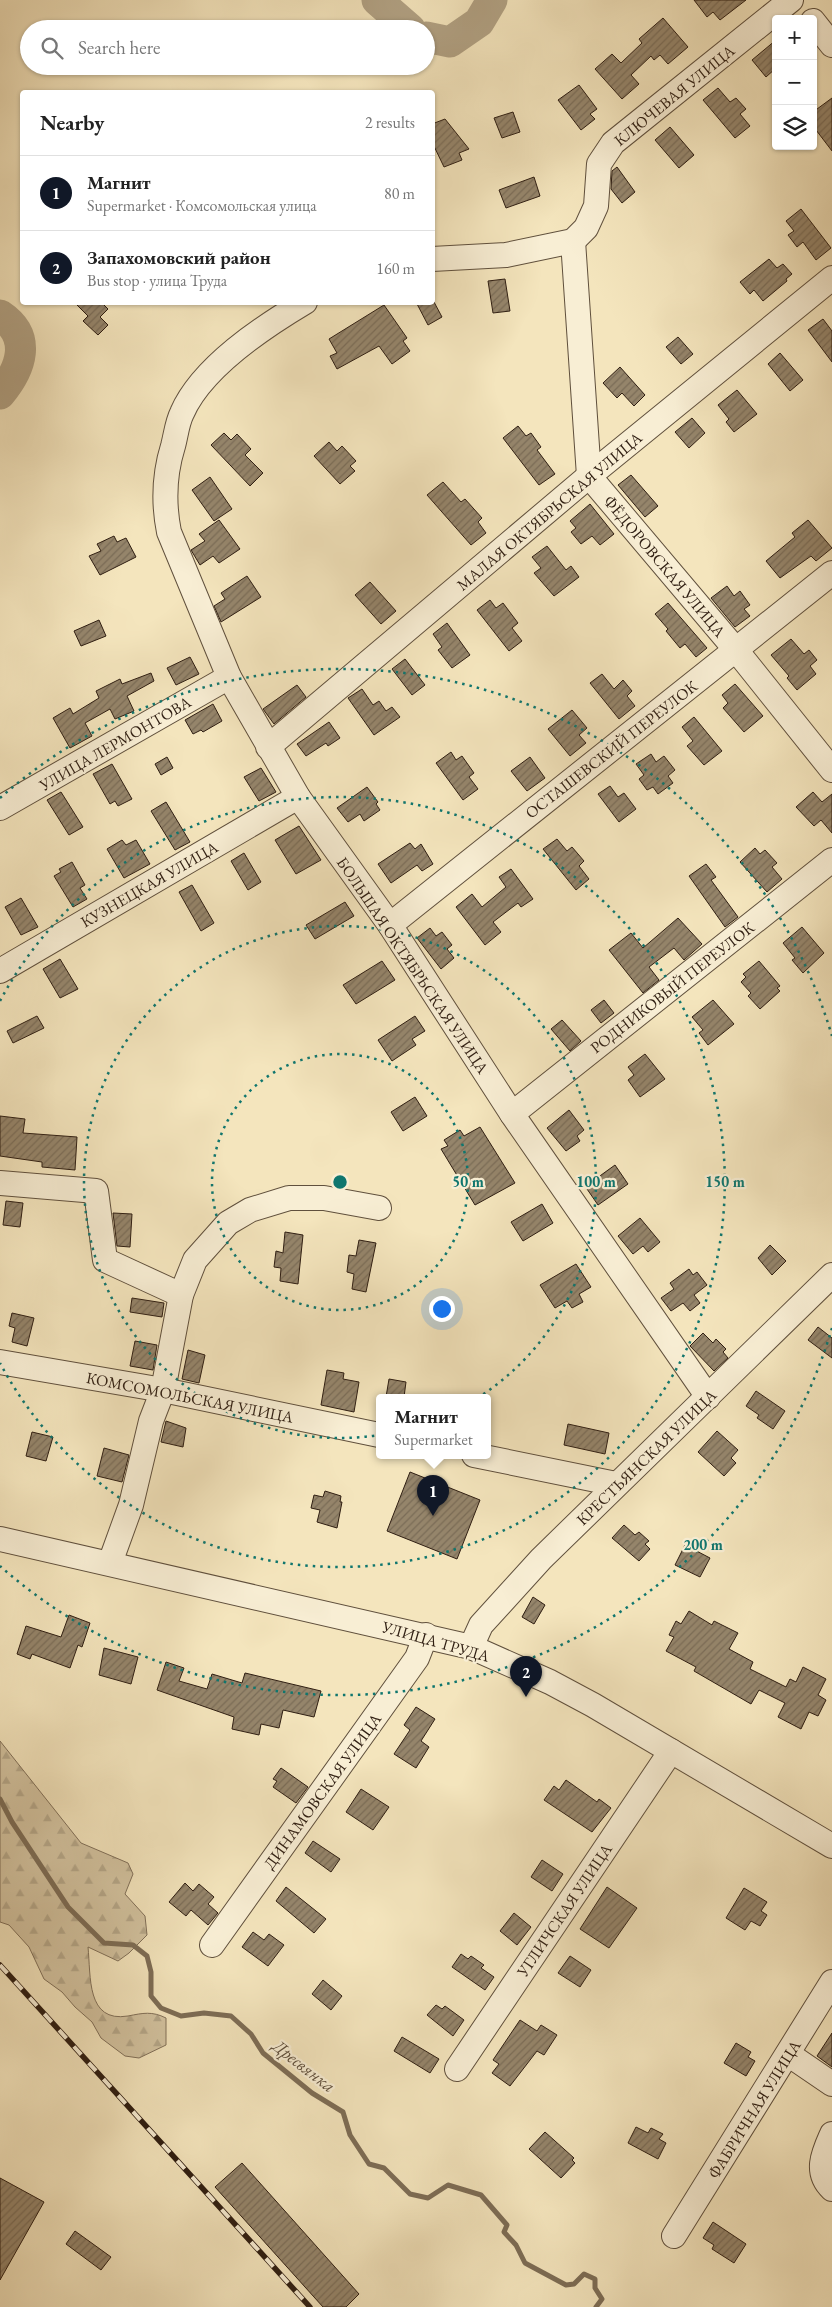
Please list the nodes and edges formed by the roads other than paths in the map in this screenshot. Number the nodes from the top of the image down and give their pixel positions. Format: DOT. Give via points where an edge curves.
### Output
graph roads {
  1 [pos="791,0"];
  2 [pos="796,0"];
  3 [pos="808,15"];
  4 [pos="817,26"];
  5 [pos="832,45"];
  6 [pos="573,241"];
  7 [pos="435,259"];
  8 [pos="832,278"];
  9 [pos="301,305"];
  10 [pos="590,476"];
  11 [pos="832,573"];
  12 [pos="736,650"];
  13 [pos="229,677"];
  14 [pos="268,747"];
  15 [pos="832,770"];
  16 [pos="298,797"];
  17 [pos="0,808"];
  18 [pos="832,860"];
  19 [pos="390,925"];
  20 [pos="0,971"];
  21 [pos="512,1114"];
  22 [pos="0,1182"];
  23 [pos="379,1208"];
  24 [pos="832,1276"];
  25 [pos="180,1295"];
  26 [pos="0,1362"];
  27 [pos="163,1390"];
  28 [pos="708,1397"];
  29 [pos="376,1434"];
  30 [pos="491,1458"];
  31 [pos="616,1484"];
  32 [pos="0,1539"];
  33 [pos="110,1563"];
  34 [pos="426,1635"];
  35 [pos="471,1647"];
  36 [pos="671,1751"];
  37 [pos="832,1846"];
  38 [pos="212,1944"];
  39 [pos="832,1982"];
  40 [pos="788,2054"];
  41 [pos="457,2069"];
  42 [pos="832,2084"];
  43 [pos="832,2134"];
  44 [pos="832,2189"];
  45 [pos="674,2236"];
  1 -- 6 [label="street, КЛЮЧЕВАЯ УЛИЦА" via="613,143 599,164 596,206 586,228"];
  2 -- 3 [label="street"];
  4 -- 5 [label="street"];
  6 -- 7 [label="street" via="506,256"];
  6 -- 10 [label="street"];
  8 -- 10 [label="street, МАЛАЯ ОКТЯБРЬСКАЯ УЛИЦА"];
  9 -- 13 [label="street, БОЛЬШАЯ ОКТЯБРЬСКАЯ УЛИЦА" via="240,346 196,389 182,413 166,468 164,508 169,532"];
  10 -- 12 [label="street, ФЁДОРОВСКАЯ УЛИЦА"];
  10 -- 14 [label="street, МАЛАЯ ОКТЯБРЬСКАЯ УЛИЦА"];
  11 -- 12 [label="street, ОСТАШЕВСКИЙ ПЕРЕУЛОК"];
  12 -- 15 [label="street, ФЁДОРОВСКАЯ УЛИЦА"];
  12 -- 19 [label="street, ОСТАШЕВСКИЙ ПЕРЕУЛОК"];
  13 -- 14 [label="street, БОЛЬШАЯ ОКТЯБРЬСКАЯ УЛИЦА"];
  13 -- 17 [label="street, УЛИЦА ЛЕРМОНТОВА"];
  14 -- 16 [label="street, БОЛЬШАЯ ОКТЯБРЬСКАЯ УЛИЦА"];
  16 -- 19 [label="street, БОЛЬШАЯ ОКТЯБРЬСКАЯ УЛИЦА"];
  16 -- 20 [label="street, КУЗНЕЦКАЯ УЛИЦА"];
  18 -- 21 [label="street, РОДНИКОВЫЙ ПЕРЕУЛОК"];
  19 -- 21 [label="street, БОЛЬШАЯ ОКТЯБРЬСКАЯ УЛИЦА"];
  21 -- 28 [label="street, БОЛЬШАЯ ОКТЯБРЬСКАЯ УЛИЦА"];
  22 -- 25 [label="street" via="96,1191 106,1260"];
  23 -- 25 [label="street" via="324,1198 289,1198 250,1210 228,1223 195,1260"];
  24 -- 28 [label="street, КРЕСТЬЯНСКАЯ УЛИЦА"];
  25 -- 27 [label="street"];
  26 -- 27 [label="street, КОМСОМОЛЬСКАЯ УЛИЦА"];
  27 -- 29 [label="street, КОМСОМОЛЬСКАЯ УЛИЦА"];
  27 -- 33 [label="street" via="151,1421 131,1506"];
  28 -- 31 [label="street, КРЕСТЬЯНСКАЯ УЛИЦА"];
  30 -- 31 [label="street"];
  31 -- 35 [label="street, КРЕСТЬЯНСКАЯ УЛИЦА" via="481,1625"];
  32 -- 33 [label="street, УЛИЦА ТРУДА"];
  33 -- 34 [label="street, УЛИЦА ТРУДА"];
  34 -- 35 [label="street, УЛИЦА ТРУДА"];
  34 -- 38 [label="street, ДИНАМОВСКАЯ УЛИЦА" via="417,1658"];
  35 -- 36 [label="street, УЛИЦА ТРУДА" via="550,1682"];
  36 -- 37 [label="street, УЛИЦА ТРУДА"];
  36 -- 41 [label="street, УГЛИЧСКАЯ УЛИЦА"];
  39 -- 40 [label="street, ФАБРИЧНАЯ УЛИЦА"];
  40 -- 42 [label="street"];
  40 -- 45 [label="street, ФАБРИЧНАЯ УЛИЦА"];
  43 -- 44 [label="street" via="821,2159 824,2182"];
}
